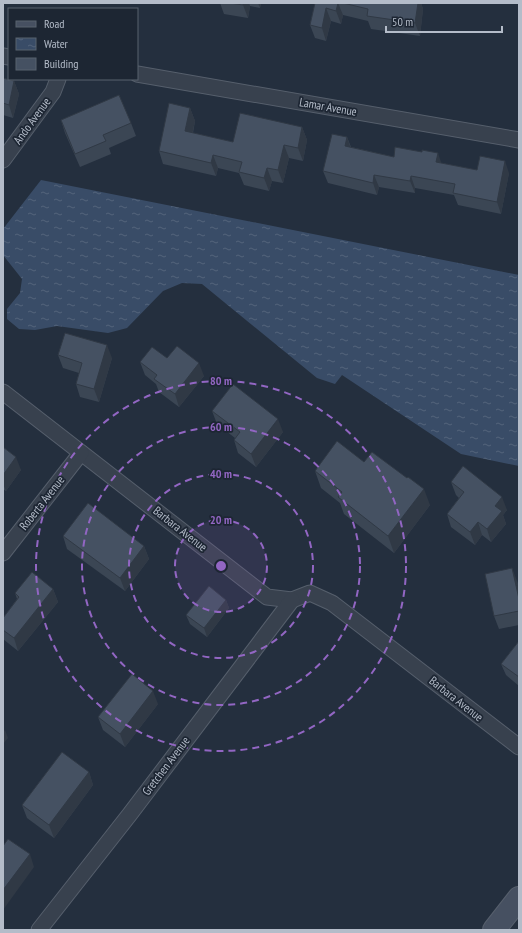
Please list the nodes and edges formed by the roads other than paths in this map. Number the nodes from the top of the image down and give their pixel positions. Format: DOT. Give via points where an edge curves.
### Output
graph roads {
  1 [pos="138,74"];
  2 [pos="58,80"];
  3 [pos="519,140"];
  4 [pos="3,160"];
  5 [pos="3,392"];
  6 [pos="81,453"];
  7 [pos="3,553"];
  8 [pos="292,600"];
  9 [pos="519,747"];
  10 [pos="519,898"];
  11 [pos="39,930"];
  12 [pos="494,930"];
  1 -- 3 [label="street, Lamar Avenue"];
  2 -- 4 [label="street, Ando Avenue" via="53,92"];
  5 -- 6 [label="street, Barbara Avenue"];
  6 -- 7 [label="street, Roberta Avenue"];
  6 -- 8 [label="street, Barbara Avenue" via="268,597"];
  8 -- 9 [label="street, Barbara Avenue" via="310,593 332,603"];
  8 -- 11 [label="street, Gretchen Avenue"];
  10 -- 12 [label="main road"];
}
